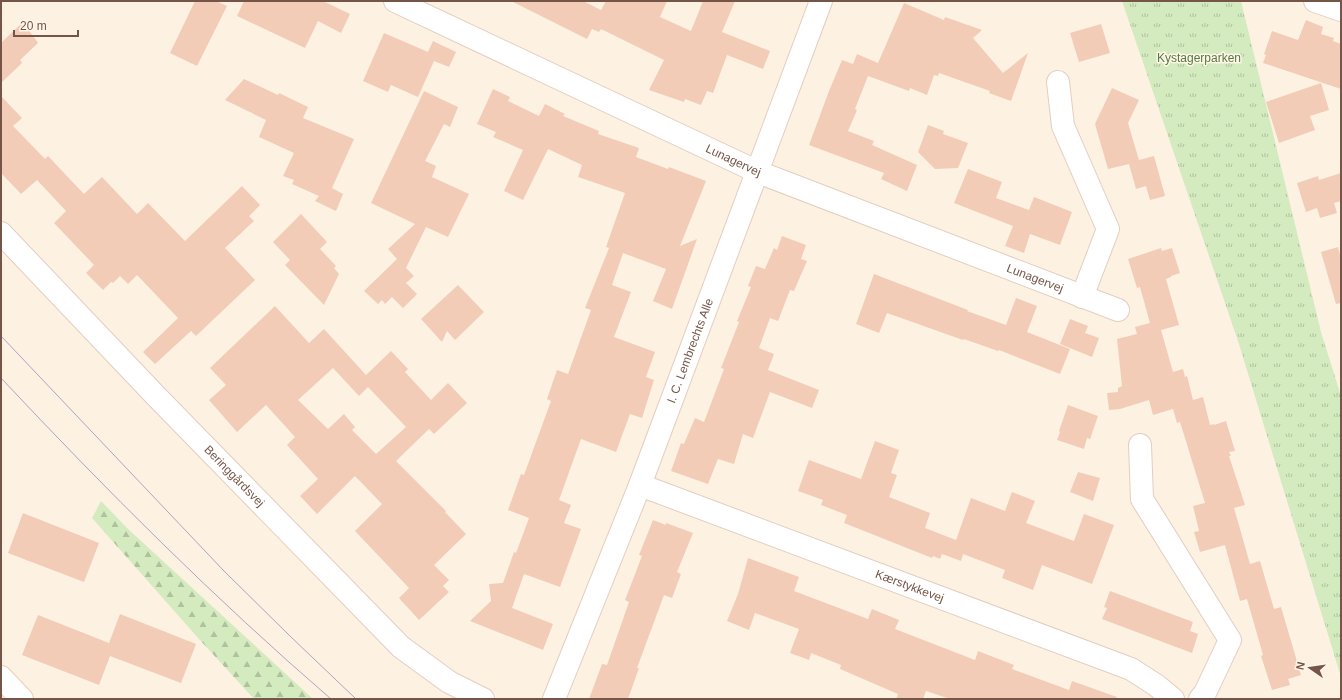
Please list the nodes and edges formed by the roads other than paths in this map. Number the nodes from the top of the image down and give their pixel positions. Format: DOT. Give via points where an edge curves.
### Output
graph roads {
  1 [pos="395,1"];
  2 [pos="821,1"];
  3 [pos="1315,1"];
  4 [pos="1341,10"];
  5 [pos="1058,82"];
  6 [pos="758,172"];
  7 [pos="1,233"];
  8 [pos="1082,297"];
  9 [pos="1118,310"];
  10 [pos="1140,445"];
  11 [pos="640,485"];
  12 [pos="1,677"];
  13 [pos="22,699"];
  14 [pos="483,699"];
  15 [pos="554,699"];
  16 [pos="1173,699"];
  17 [pos="1200,699"];
  1 -- 6 [label="street, Lunagervej"];
  2 -- 6 [label="street, I. C. Lembrechts Alle"];
  3 -- 4 [label="street"];
  5 -- 8 [label="street" via="1063,126 1108,229"];
  6 -- 8 [label="street, Lunagervej"];
  6 -- 11 [label="street, I. C. Lembrechts Alle"];
  7 -- 14 [label="street, Beringgårdsvej" via="161,402 401,646 449,682"];
  8 -- 9 [label="street, Lunagervej"];
  10 -- 17 [label="street" via="1142,499 1230,640"];
  11 -- 15 [label="street, I. C. Lembrechts Alle"];
  11 -- 16 [label="street, Kærstykkevej" via="1131,669"];
  12 -- 13 [label="street"];
}
